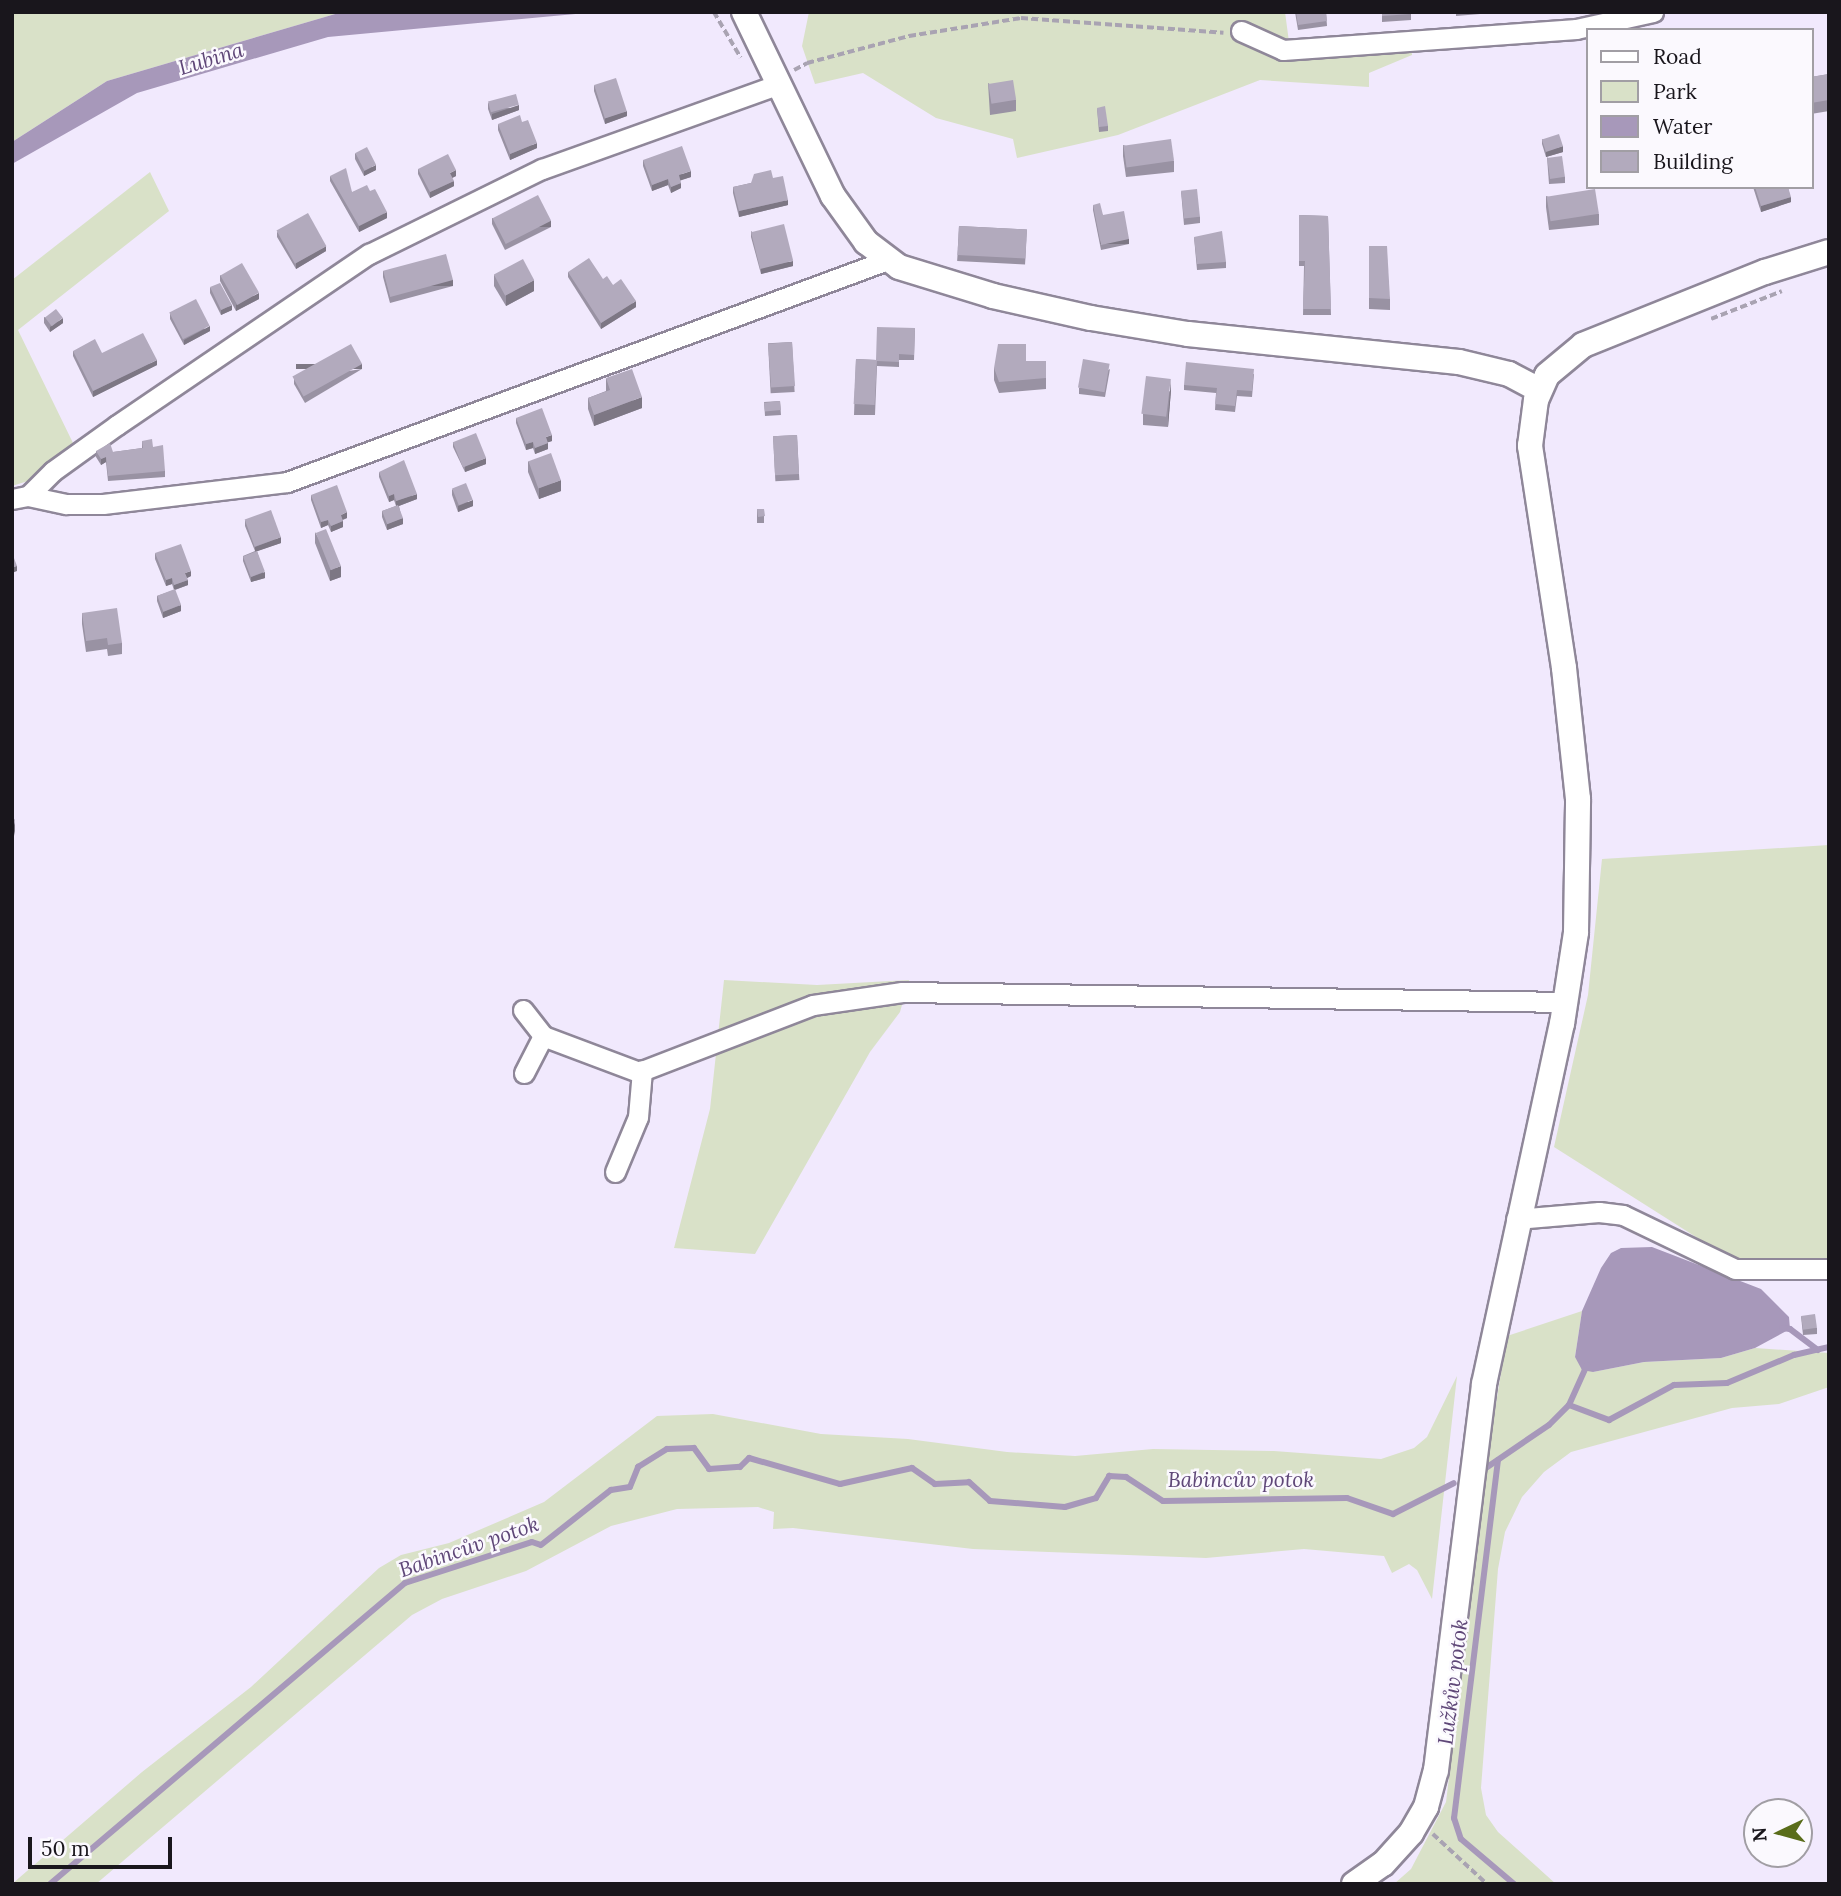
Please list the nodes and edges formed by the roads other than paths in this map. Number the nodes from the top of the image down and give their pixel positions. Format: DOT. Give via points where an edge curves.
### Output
graph roads {
  1 [pos="1653,12"];
  2 [pos="745,13"];
  3 [pos="1241,31"];
  4 [pos="777,85"];
  5 [pos="1829,252"];
  6 [pos="887,260"];
  7 [pos="1539,390"];
  8 [pos="20,497"];
  9 [pos="1565,1002"];
  10 [pos="523,1010"];
  11 [pos="543,1036"];
  12 [pos="642,1070"];
  13 [pos="524,1073"];
  14 [pos="614,1172"];
  15 [pos="1517,1219"];
  16 [pos="1829,1269"];
  17 [pos="1354,1884"];
  1 -- 3 [label="street" via="1576,29 1283,50"];
  2 -- 4 [label="main road"];
  4 -- 6 [label="main road" via="840,208 866,242"];
  4 -- 8 [label="street" via="542,169 369,254 117,425"];
  5 -- 7 [label="main road" via="1765,272 1583,345 1559,363"];
  6 -- 7 [label="main road" via="928,279 1091,318 1188,334 1459,362 1508,374"];
  6 -- 8 [label="street" via="296,480 103,503 66,504"];
  7 -- 9 [label="main road" via="1530,446 1564,668 1578,799 1576,932"];
  9 -- 12 [label="street" via="902,992 813,1005"];
  9 -- 15 [label="main road"];
  10 -- 11 [label="street"];
  11 -- 12 [label="street"];
  11 -- 13 [label="street"];
  12 -- 14 [label="street" via="638,1117"];
  15 -- 16 [label="street" via="1623,1215 1735,1269"];
  15 -- 17 [label="main road" via="1483,1396 1436,1770 1418,1822 1383,1864"];
}
